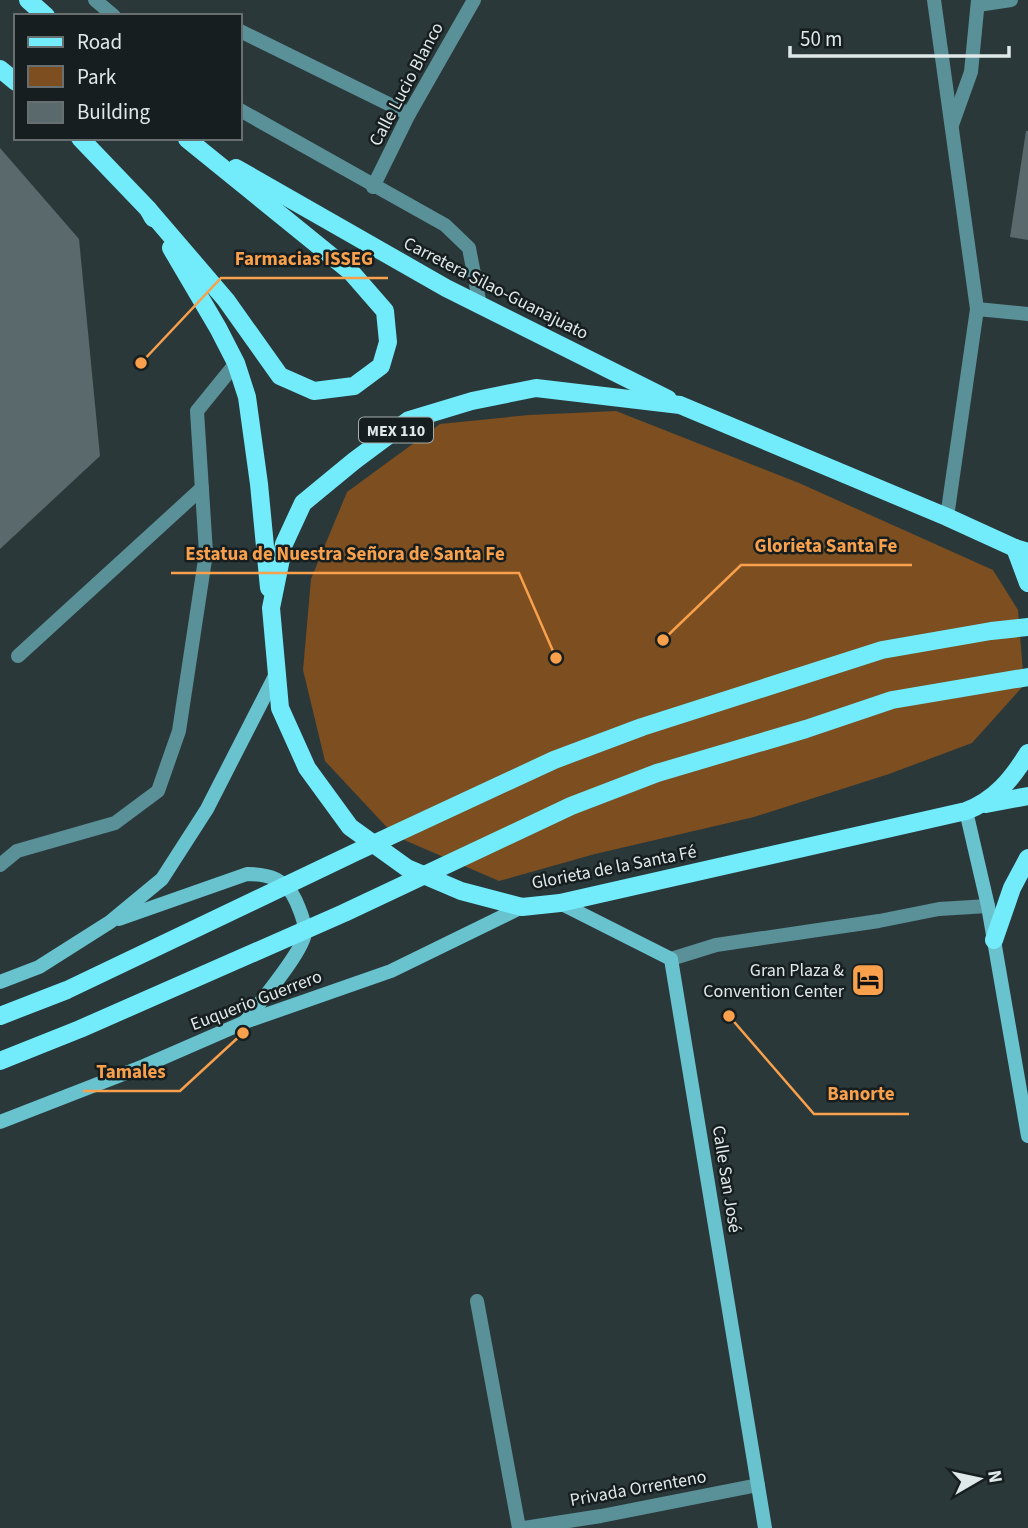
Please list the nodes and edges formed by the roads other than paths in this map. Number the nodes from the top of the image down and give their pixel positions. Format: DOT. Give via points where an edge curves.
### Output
graph roads {
  1 [pos="27,0"];
  2 [pos="95,0"];
  3 [pos="474,0"];
  4 [pos="934,0"];
  5 [pos="1011,0"];
  6 [pos="978,2"];
  7 [pos="44,14"];
  8 [pos="112,14"];
  9 [pos="242,32"];
  10 [pos="0,69"];
  11 [pos="14,80"];
  12 [pos="242,111"];
  13 [pos="409,114"];
  14 [pos="952,127"];
  15 [pos="82,140"];
  16 [pos="187,140"];
  17 [pos="188,140"];
  18 [pos="373,187"];
  19 [pos="148,209"];
  20 [pos="480,305"];
  21 [pos="977,309"];
  22 [pos="1028,314"];
  23 [pos="236,363"];
  24 [pos="680,405"];
  25 [pos="202,488"];
  26 [pos="947,517"];
  27 [pos="1021,550"];
  28 [pos="1028,583"];
  29 [pos="271,608"];
  30 [pos="1028,627"];
  31 [pos="18,656"];
  32 [pos="277,672"];
  33 [pos="1028,677"];
  34 [pos="1028,753"];
  35 [pos="1028,796"];
  36 [pos="974,808"];
  37 [pos="1028,858"];
  38 [pos="0,865"];
  39 [pos="560,903"];
  40 [pos="988,905"];
  41 [pos="522,907"];
  42 [pos="110,922"];
  43 [pos="994,940"];
  44 [pos="671,960"];
  45 [pos="0,982"];
  46 [pos="0,1016"];
  47 [pos="245,1022"];
  48 [pos="0,1061"];
  49 [pos="0,1122"];
  50 [pos="1028,1136"];
  51 [pos="477,1301"];
  52 [pos="758,1485"];
  53 [pos="519,1528"];
  54 [pos="524,1528"];
  55 [pos="765,1528"];
  1 -- 7 [label="main road"];
  2 -- 8 [label="street"];
  3 -- 13 [label="street, Calle Lucio Blanco"];
  4 -- 14 [label="street"];
  5 -- 6 [label="street"];
  6 -- 14 [label="street" via="971,72"];
  9 -- 13 [label="street"];
  10 -- 11 [label="main road"];
  12 -- 18 [label="street"];
  13 -- 18 [label="street, Calle Lucio Blanco"];
  14 -- 21 [label="street"];
  15 -- 19 [label="main road"];
  16 -- 19 [label="main road" via="351,272 384,311 388,342 381,366 354,386 314,391 280,376 226,300"];
  17 -- 20 [label="main road, Carretera Silao-Guanajuato"];
  18 -- 20 [label="street" via="445,225 469,248"];
  19 -- 23 [label="main road"];
  20 -- 24 [label="main road, Carretera Silao-Guanajuato"];
  21 -- 22 [label="street"];
  21 -- 26 [label="street"];
  23 -- 25 [label="street" via="197,411"];
  23 -- 29 [label="main road" via="247,397"];
  24 -- 26 [label="main road, Glorieta de la Santa Fé / MEX 110"];
  24 -- 29 [label="main road, Glorieta de la Santa Fé / MEX 110" via="536,388 409,420 303,503 284,544"];
  25 -- 31 [label="street"];
  25 -- 38 [label="street" via="206,553 179,731 159,792 115,823 17,851"];
  26 -- 27 [label="main road, Glorieta de la Santa Fé / MEX 110"];
  27 -- 28 [label="main road, Glorieta de la Santa Fé / MEX 110"];
  29 -- 32 [label="main road, Glorieta de la Santa Fé / MEX 110"];
  30 -- 46 [label="main road, bridge" via="882,650 554,760 67,990"];
  32 -- 41 [label="main road, Glorieta de la Santa Fé / MEX 110" via="280,708 307,768 350,827 407,868 461,891"];
  32 -- 42 [label="main road" via="207,809 162,879"];
  33 -- 48 [label="main road, bridge" via="892,700 657,773 570,807 344,913"];
  34 -- 36 [label="main road, Glorieta de la Santa Fé / MEX 110" via="1010,781"];
  35 -- 36 [label="main road, MEX 110"];
  36 -- 39 [label="main road, Glorieta de la Santa Fé / MEX 110"];
  36 -- 40 [label="main road"];
  37 -- 43 [label="main road"];
  39 -- 41 [label="main road, Glorieta de la Santa Fé / MEX 110"];
  39 -- 44 [label="main road"];
  40 -- 43 [label="main road"];
  40 -- 44 [label="street" via="716,944"];
  41 -- 47 [label="main road, Euquerio Guerrero" via="391,971"];
  42 -- 45 [label="main road" via="39,967"];
  42 -- 47 [label="main road" via="247,874 267,874 279,880 293,895 305,934"];
  43 -- 50 [label="main road"];
  44 -- 52 [label="main road, Calle San José"];
  47 -- 49 [label="main road, Euquerio Guerrero"];
  51 -- 53 [label="street"];
  52 -- 54 [label="street, Privada Orrenteno"];
  52 -- 55 [label="main road, Calle San José"];
}
